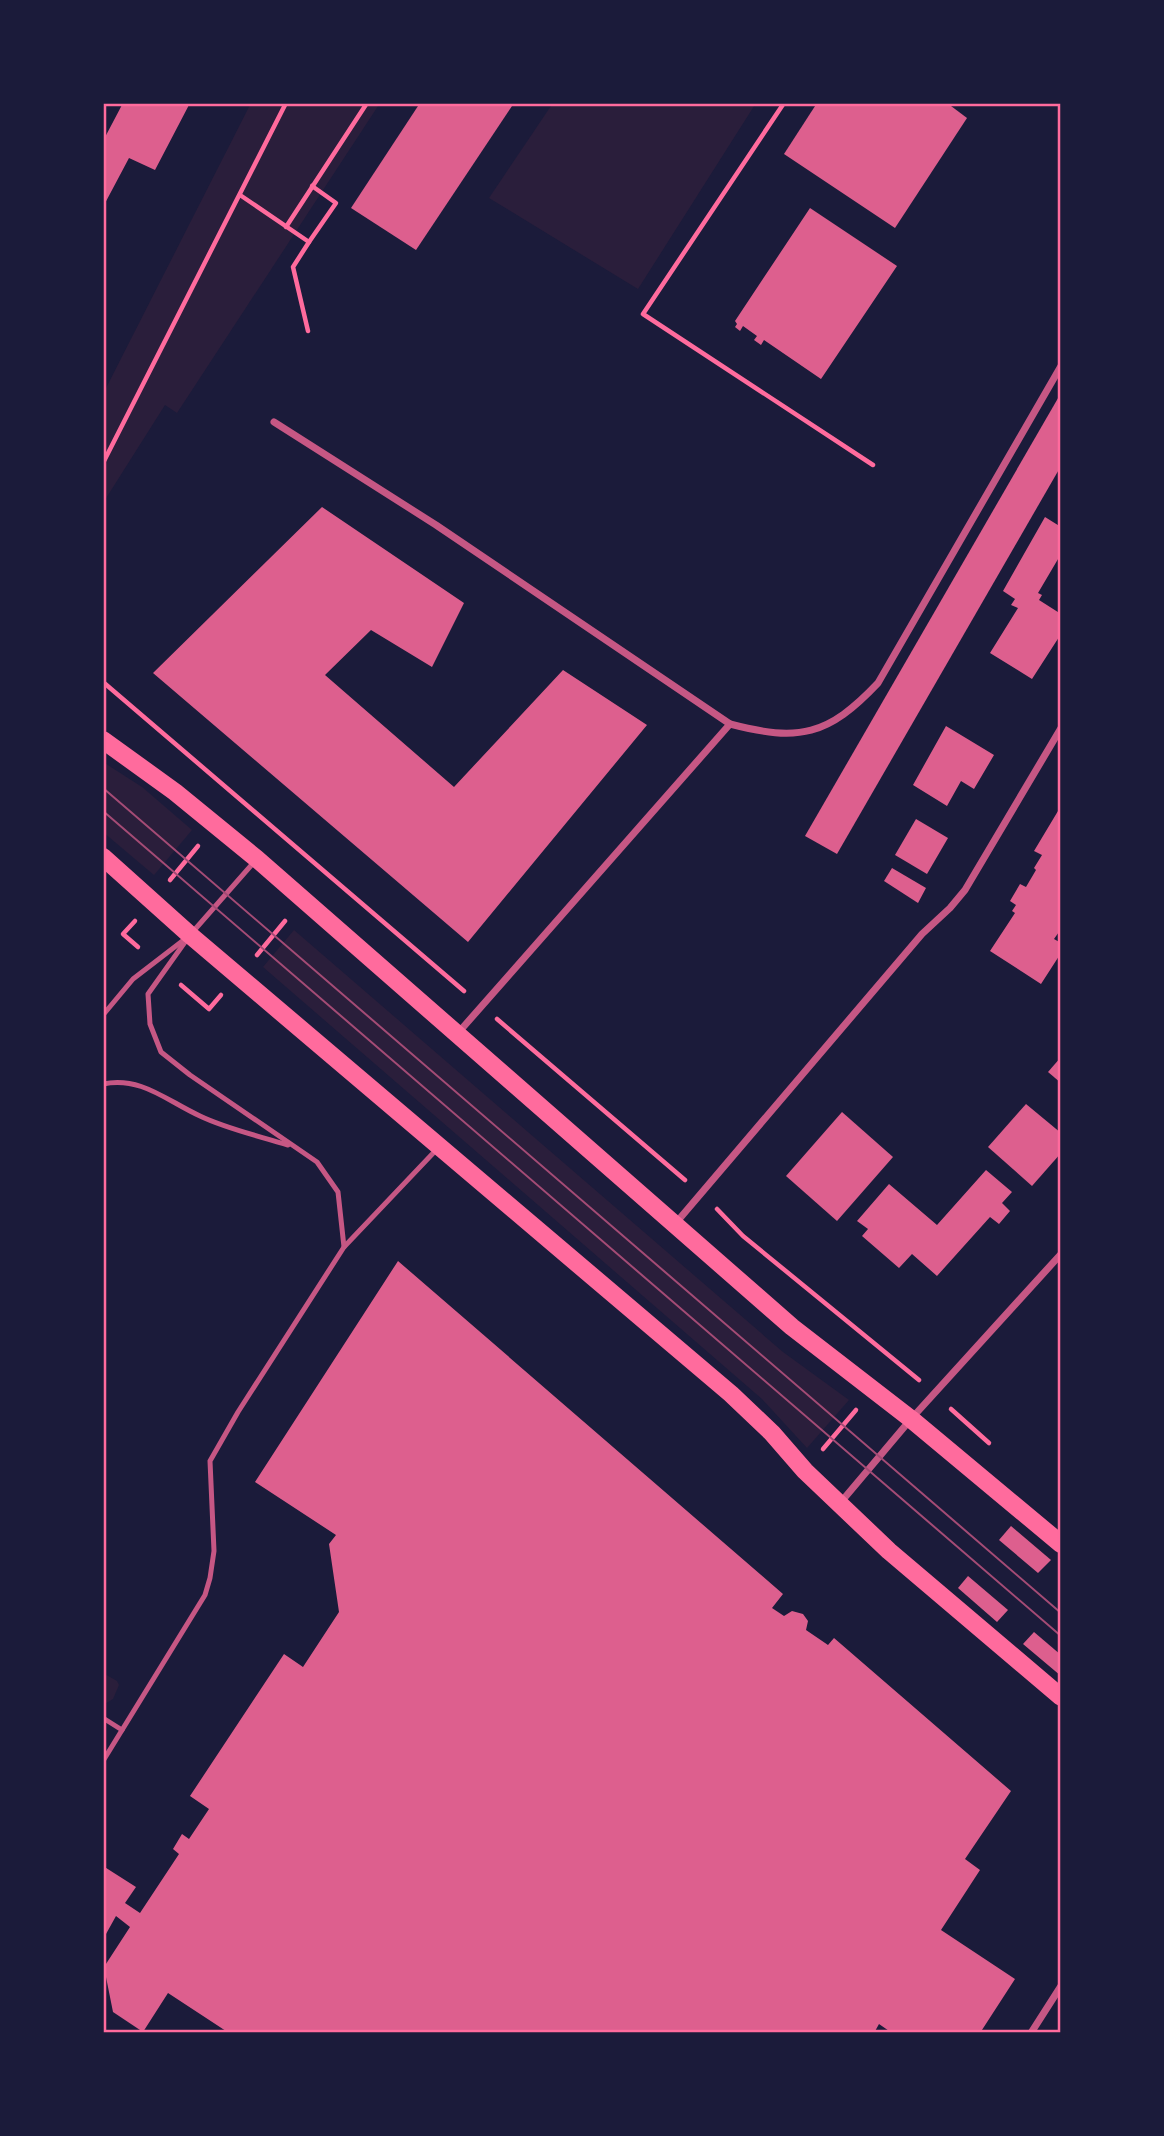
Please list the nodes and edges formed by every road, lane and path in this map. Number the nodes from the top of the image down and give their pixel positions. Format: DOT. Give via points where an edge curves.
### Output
graph roads {
  1 [pos="286,103"];
  2 [pos="367,103"];
  3 [pos="784,103"];
  4 [pos="312,187"];
  5 [pos="240,195"];
  6 [pos="286,227"];
  7 [pos="309,242"];
  8 [pos="308,331"];
  9 [pos="1061,366"];
  10 [pos="274,422"];
  11 [pos="103,463"];
  12 [pos="873,465"];
  13 [pos="103,682"];
  14 [pos="730,723"];
  15 [pos="1061,727"];
  16 [pos="103,740"];
  17 [pos="103,857"];
  18 [pos="257,859"];
  19 [pos="190,935"];
  20 [pos="482,1006"];
  21 [pos="103,1015"];
  22 [pos="458,1034"];
  23 [pos="103,1084"];
  24 [pos="440,1146"];
  25 [pos="295,1147"];
  26 [pos="701,1192"];
  27 [pos="674,1225"];
  28 [pos="344,1247"];
  29 [pos="1061,1254"];
  30 [pos="898,1362"];
  31 [pos="873,1390"];
  32 [pos="935,1394"];
  33 [pos="911,1419"];
  34 [pos="995,1448"];
  35 [pos="804,1471"];
  36 [pos="839,1504"];
  37 [pos="1061,1544"];
  38 [pos="1061,1698"];
  39 [pos="103,1718"];
  40 [pos="122,1730"];
  41 [pos="103,1761"];
  42 [pos="1061,1986"];
  43 [pos="1031,2033"];
  1 -- 5 [label="path"];
  2 -- 4 [label="path"];
  3 -- 12 [label="path" via="643,314"];
  4 -- 6 [label="path"];
  4 -- 7 [label="path" via="336,203"];
  5 -- 6 [label="path"];
  5 -- 11 [label="path"];
  6 -- 7 [label="path"];
  7 -- 8 [label="path" via="293,267"];
  9 -- 14 [label="street" via="878,683 834,722 811,731 766,733"];
  10 -- 14 [label="street"];
  13 -- 20 [label="path"];
  14 -- 20 [label="street"];
  15 -- 26 [label="street" via="965,890"];
  16 -- 18 [label="main road"];
  17 -- 19 [label="main road"];
  18 -- 19 [label="lane"];
  18 -- 22 [label="main road"];
  19 -- 21 [label="lane" via="133,979"];
  19 -- 24 [label="main road"];
  19 -- 25 [label="lane" via="148,994 150,1024 161,1052"];
  20 -- 22 [label="street"];
  20 -- 26 [label="path"];
  22 -- 27 [label="main road"];
  23 -- 25 [label="lane" via="137,1084 200,1116"];
  24 -- 28 [label="lane"];
  24 -- 35 [label="main road" via="731,1394"];
  25 -- 28 [label="lane" via="317,1162 338,1192"];
  26 -- 27 [label="street"];
  26 -- 30 [label="path" via="743,1236"];
  27 -- 31 [label="main road"];
  28 -- 40 [label="lane" via="210,1461 214,1551 205,1595"];
  29 -- 32 [label="street"];
  30 -- 31 [label="path"];
  30 -- 32 [label="path"];
  31 -- 33 [label="main road"];
  31 -- 35 [label="path"];
  32 -- 33 [label="street"];
  32 -- 34 [label="path"];
  33 -- 36 [label="street"];
  33 -- 37 [label="main road"];
  35 -- 36 [label="main road"];
  36 -- 38 [label="main road"];
  39 -- 40 [label="lane"];
  40 -- 41 [label="lane"];
  42 -- 43 [label="street"];
}
